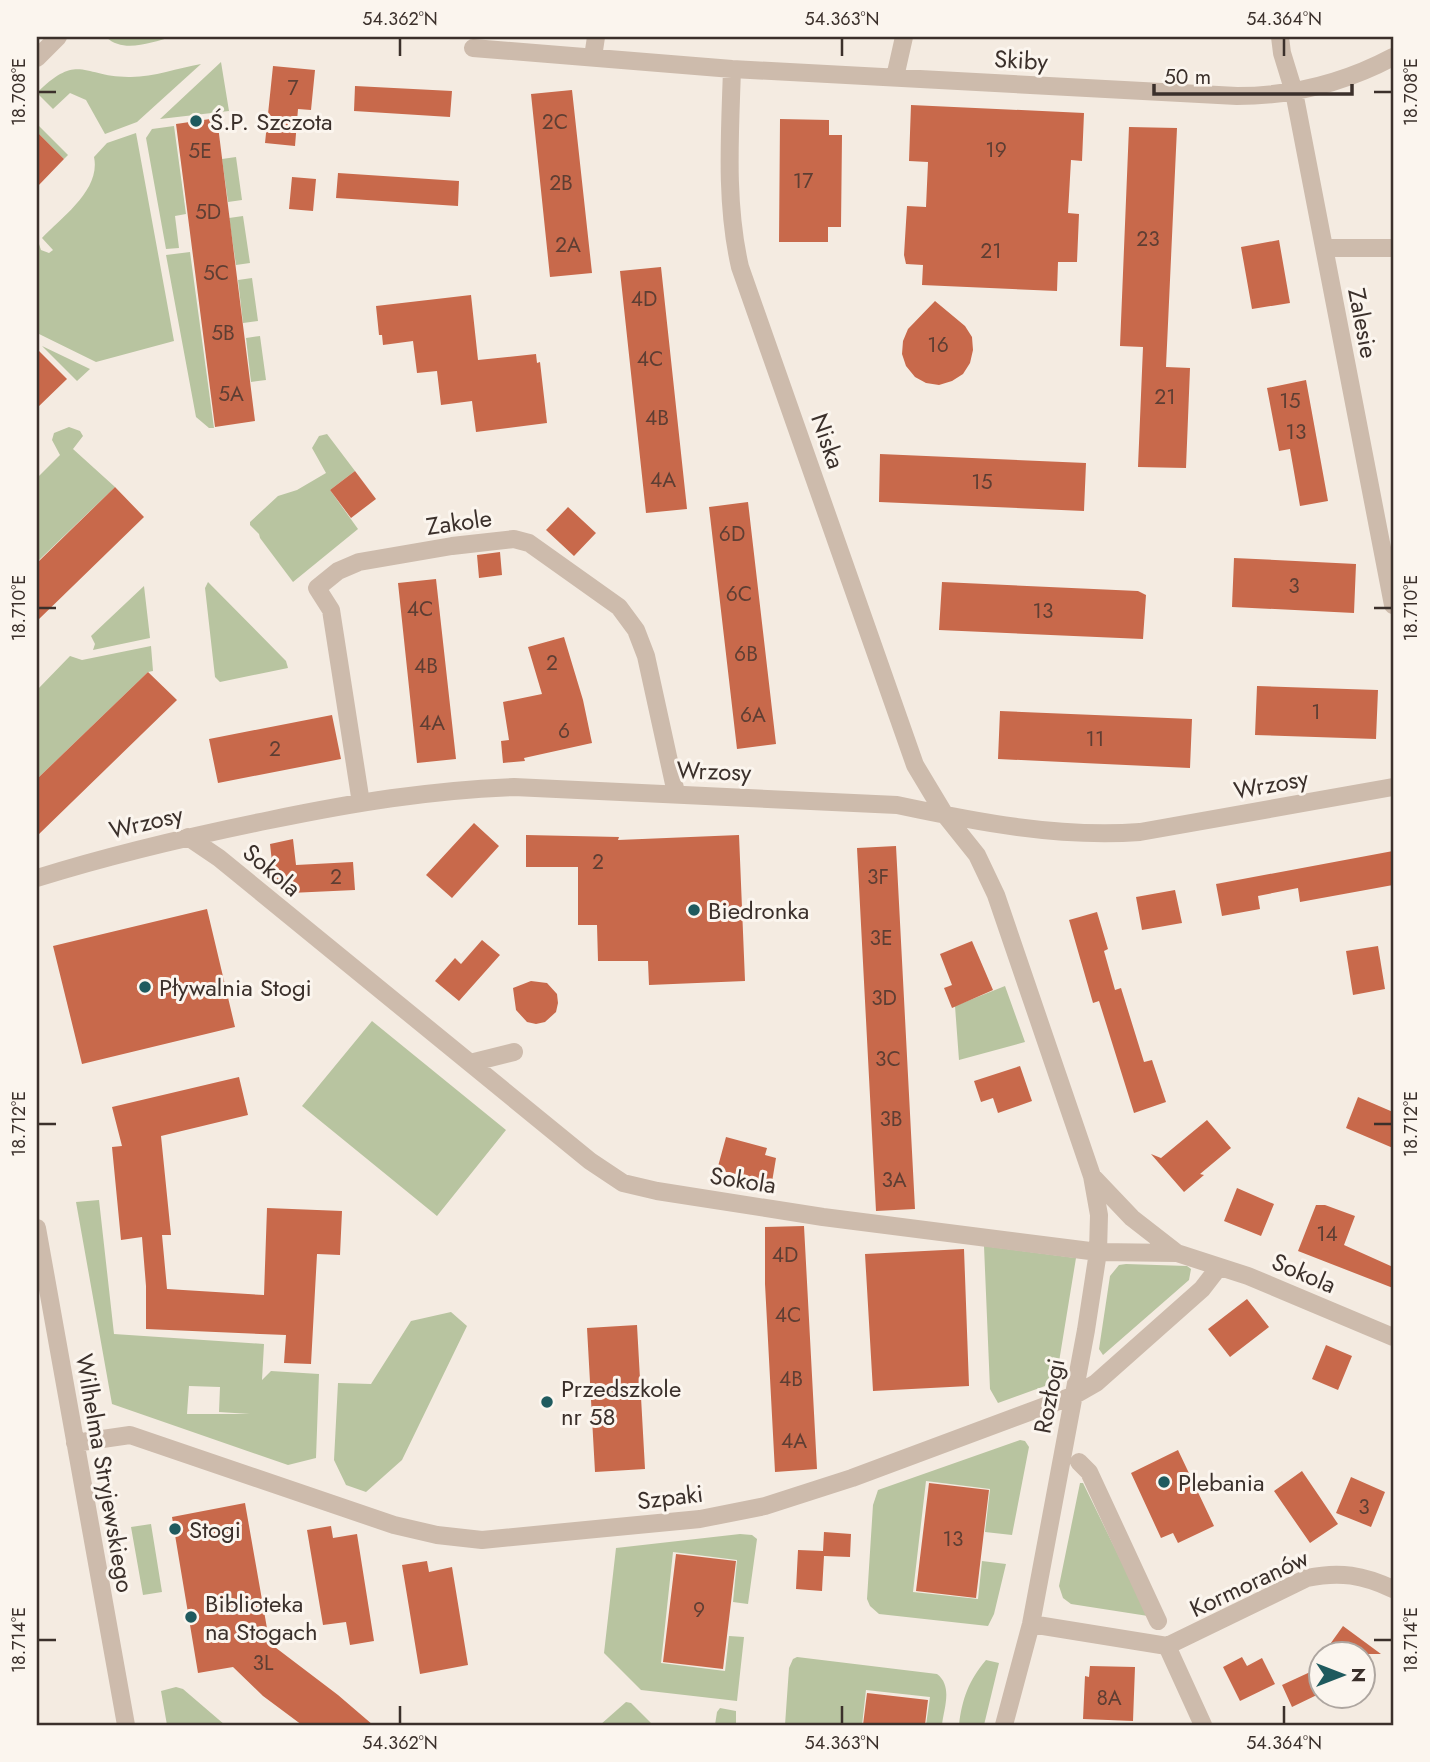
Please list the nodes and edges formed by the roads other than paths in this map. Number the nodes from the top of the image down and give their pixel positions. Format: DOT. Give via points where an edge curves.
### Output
graph roads {
  1 [pos="58,37"];
  2 [pos="596,37"];
  3 [pos="904,37"];
  4 [pos="1280,37"];
  5 [pos="473,48"];
  6 [pos="593,57"];
  7 [pos="1393,57"];
  8 [pos="37,58"];
  9 [pos="732,69"];
  10 [pos="895,77"];
  11 [pos="1294,92"];
  12 [pos="1324,248"];
  13 [pos="1393,248"];
  14 [pos="1393,605"];
  15 [pos="1393,787"];
  16 [pos="676,793"];
  17 [pos="361,803"];
  18 [pos="945,815"];
  19 [pos="188,837"];
  20 [pos="37,878"];
  21 [pos="514,1052"];
  22 [pos="470,1063"];
  23 [pos="1092,1176"];
  24 [pos="37,1228"];
  25 [pos="1098,1252"];
  26 [pos="1177,1253"];
  27 [pos="1219,1267"];
  28 [pos="1393,1337"];
  29 [pos="1075,1395"];
  30 [pos="75,1443"];
  31 [pos="1079,1462"];
  32 [pos="1393,1589"];
  33 [pos="1158,1621"];
  34 [pos="1031,1624"];
  35 [pos="1167,1646"];
  36 [pos="126,1725"];
  37 [pos="1004,1725"];
  38 [pos="1203,1725"];
  1 -- 8 [label="street"];
  2 -- 6 [label="street"];
  3 -- 10 [label="street"];
  4 -- 11 [label="street, Zalesie"];
  5 -- 6 [label="street, Skiby"];
  6 -- 9 [label="street, Skiby"];
  7 -- 11 [label="street, Skiby" via="1343,80"];
  9 -- 10 [label="street, Skiby"];
  9 -- 18 [label="street, Niska" via="731,202 740,267 915,765"];
  10 -- 11 [label="street, Skiby" via="1237,96"];
  11 -- 12 [label="street, Zalesie"];
  12 -- 13 [label="street"];
  12 -- 14 [label="street, Zalesie"];
  15 -- 18 [label="street, Wrzosy" via="1104,835 1058,833"];
  16 -- 17 [label="street, Wrzosy" via="514,787 425,792"];
  16 -- 17 [label="street, Zakole" via="646,656 628,617 529,544 514,539 359,562 317,588 331,610"];
  16 -- 18 [label="street, Wrzosy" via="897,805"];
  17 -- 19 [label="street, Wrzosy"];
  18 -- 23 [label="street, Rozłogi" via="977,855 995,892"];
  19 -- 20 [label="street, Wrzosy"];
  19 -- 22 [label="street, Sokola"];
  21 -- 22 [label="street"];
  22 -- 25 [label="street, Sokola" via="590,1161 623,1182 831,1219"];
  23 -- 25 [label="street, Rozłogi" via="1099,1215"];
  23 -- 26 [label="street, Rozłogi" via="1132,1218"];
  24 -- 30 [label="street, Wilhelma Stryjewskiego"];
  25 -- 26 [label="street, Sokola"];
  25 -- 29 [label="street, Rozłogi"];
  26 -- 27 [label="street, Sokola"];
  27 -- 28 [label="street, Sokola"];
  27 -- 29 [label="street, Szpaki" via="1202,1289 1096,1383"];
  29 -- 30 [label="street, Szpaki" via="765,1506 700,1519 495,1540 436,1535 394,1525 130,1435"];
  29 -- 34 [label="street, Rozłogi"];
  30 -- 36 [label="street, Wilhelma Stryjewskiego"];
  31 -- 33 [label="street, Rozłogi" via="1088,1472"];
  32 -- 35 [label="street, Kormoranów" via="1359,1576 1331,1573 1307,1578"];
  34 -- 35 [label="street"];
  34 -- 37 [label="street, Rozłogi"];
  35 -- 38 [label="street"];
}
